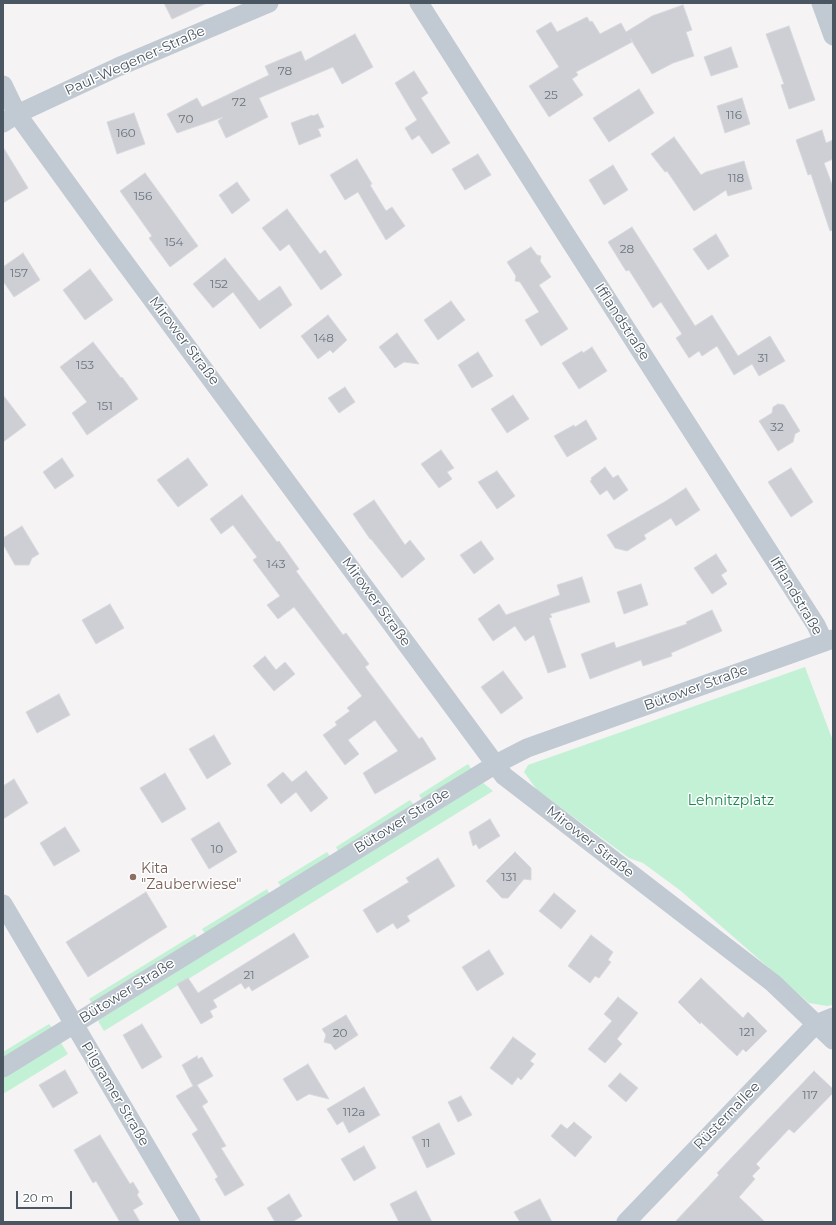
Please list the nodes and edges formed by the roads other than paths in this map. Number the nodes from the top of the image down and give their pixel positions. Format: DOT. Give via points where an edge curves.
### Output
graph roads {
  1 [pos="269,3"];
  2 [pos="419,3"];
  3 [pos="821,3"];
  4 [pos="833,36"];
  5 [pos="3,85"];
  6 [pos="10,118"];
  7 [pos="828,641"];
  8 [pos="496,764"];
  9 [pos="3,904"];
  10 [pos="824,1020"];
  11 [pos="74,1024"];
  12 [pos="833,1040"];
  13 [pos="3,1068"];
  14 [pos="192,1222"];
  15 [pos="626,1222"];
  1 -- 6 [label="street, Paul-Wegener-Straße" via="118,67"];
  2 -- 7 [label="street, Ifflandstraße"];
  3 -- 4 [label="street"];
  5 -- 6 [label="street, Mirower Straße"];
  6 -- 8 [label="street, Mirower Straße" via="111,244"];
  7 -- 8 [label="street, Bütower Straße" via="527,748"];
  8 -- 10 [label="street, Mirower Straße" via="504,776"];
  8 -- 11 [label="street, Bütower Straße"];
  9 -- 11 [label="street, Pilgramer Straße"];
  10 -- 12 [label="street, Mirower Straße"];
  10 -- 15 [label="street, Rüsternallee"];
  11 -- 13 [label="street, Bütower Straße"];
  11 -- 14 [label="street, Pilgramer Straße"];
}
